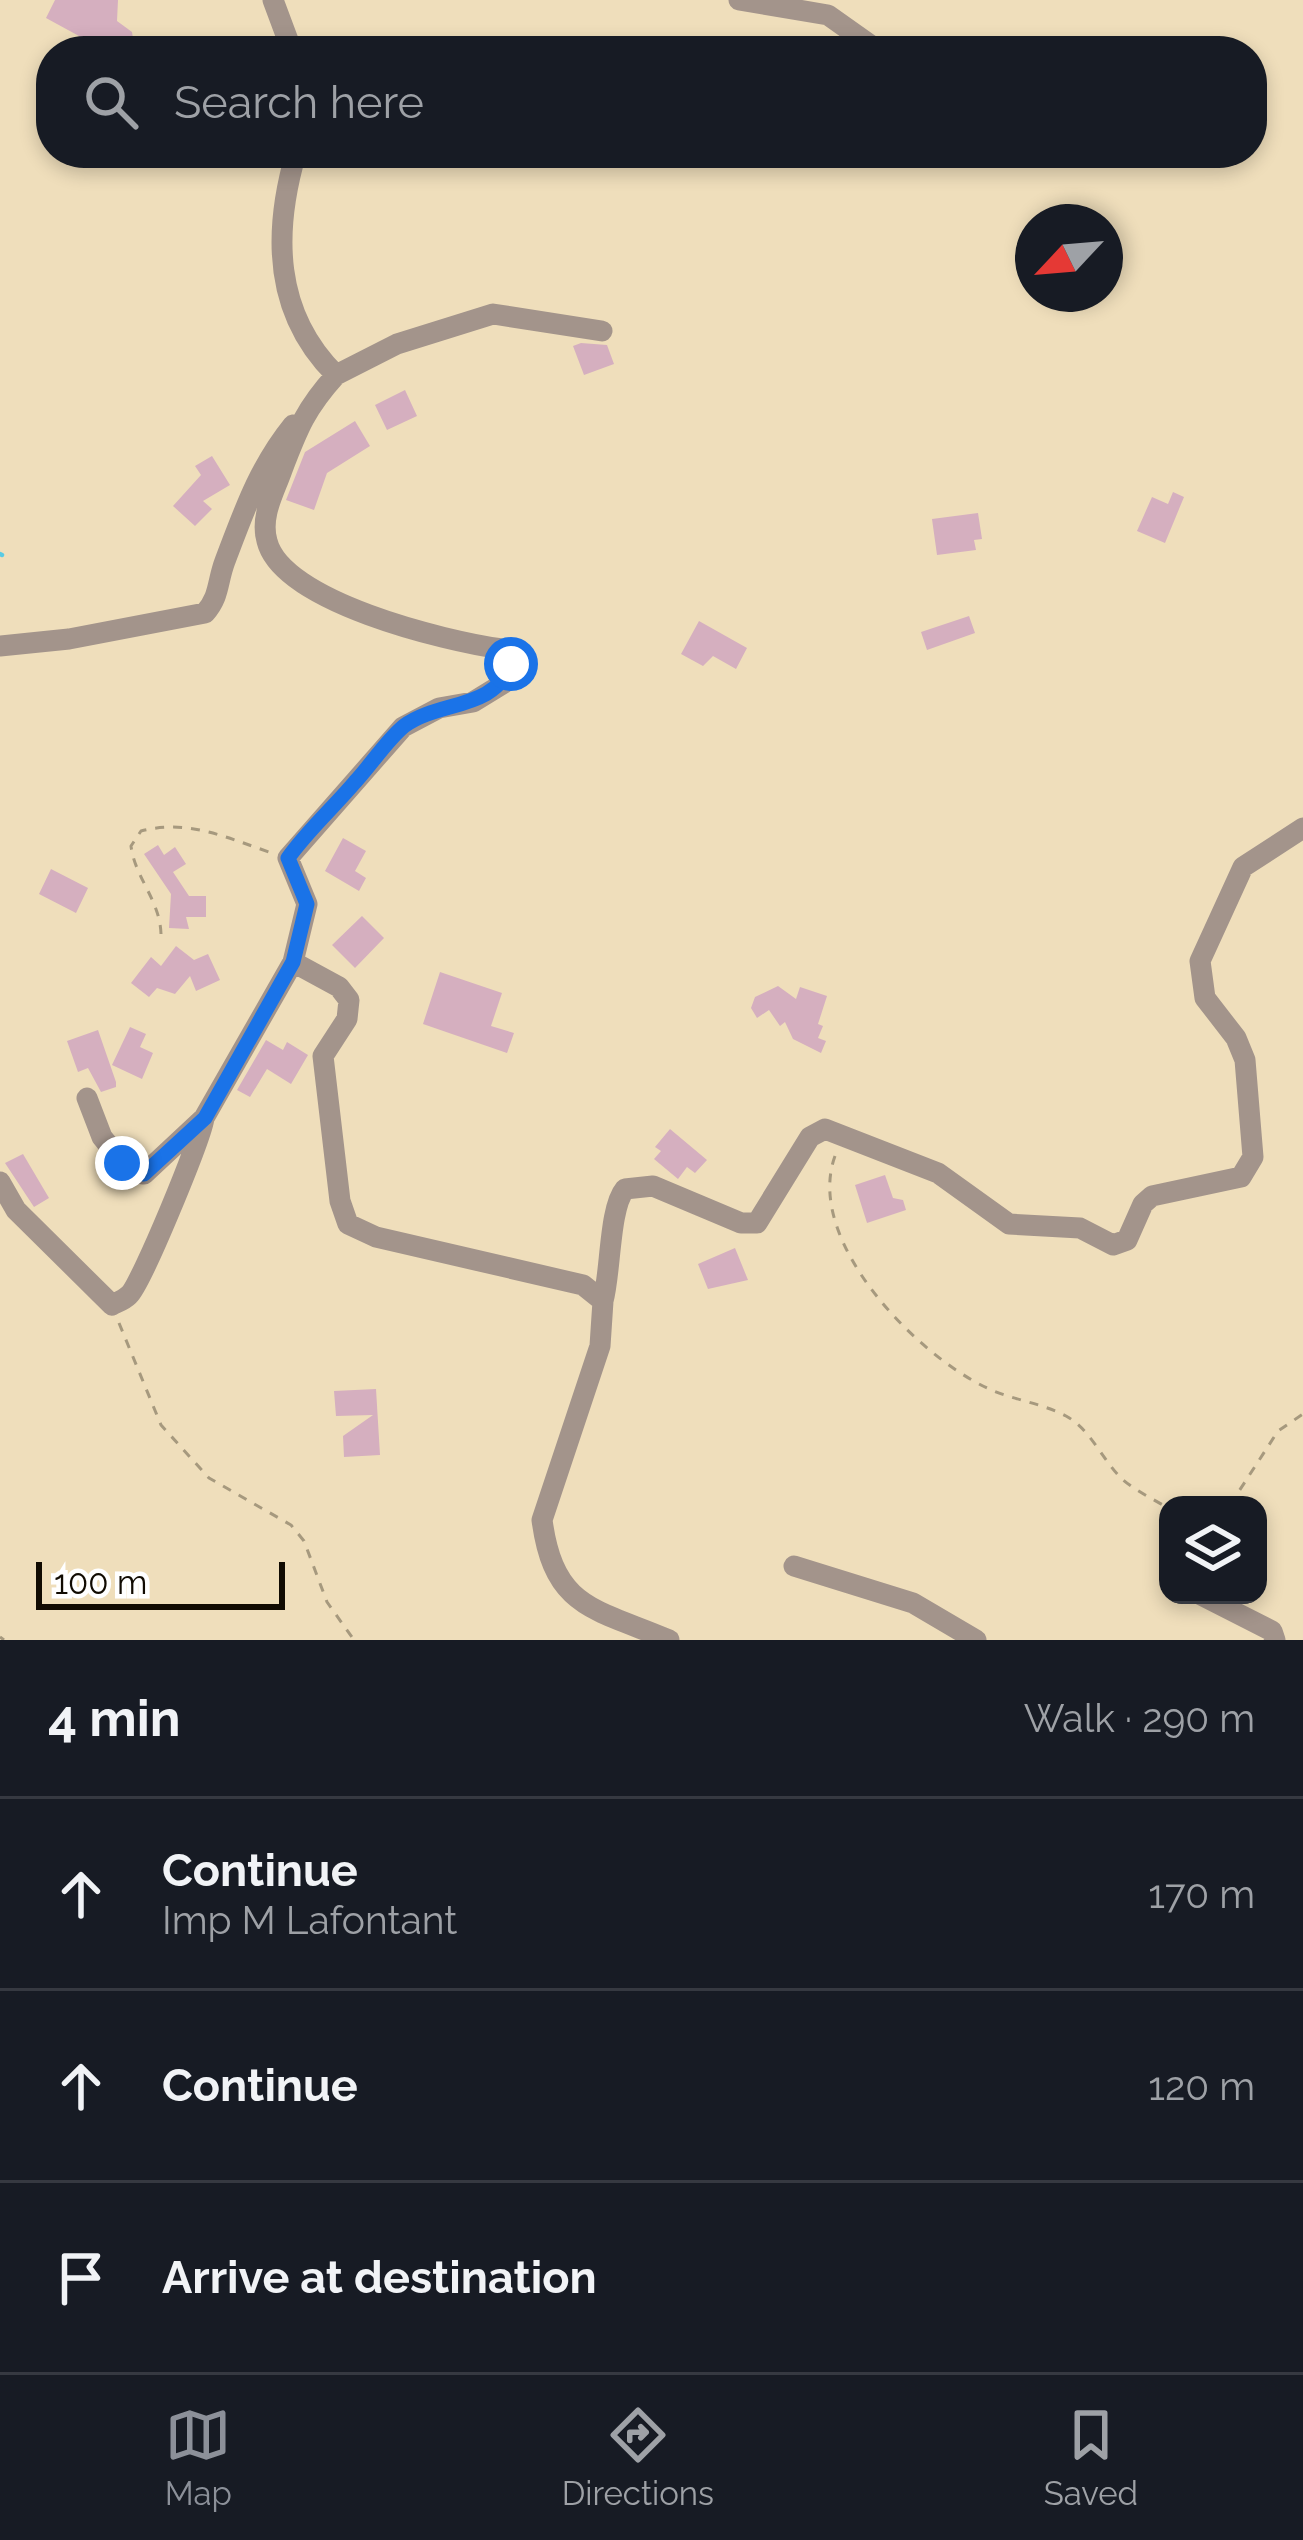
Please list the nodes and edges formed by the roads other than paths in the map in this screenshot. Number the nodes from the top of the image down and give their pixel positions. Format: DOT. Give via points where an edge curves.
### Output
graph roads {
  1 [pos="273,0"];
  2 [pos="739,0"];
  3 [pos="286,36"];
  4 [pos="858,36"];
  5 [pos="292,168"];
  6 [pos="602,331"];
  7 [pos="336,374"];
  8 [pos="304,410"];
  9 [pos="0,646"];
  10 [pos="1303,828"];
  11 [pos="293,962"];
  12 [pos="87,1098"];
  13 [pos="205,1118"];
  14 [pos="0,1182"];
  15 [pos="603,1301"];
  16 [pos="794,1567"];
  17 [pos="1219,1604"];
  18 [pos="670,1640"];
  19 [pos="976,1640"];
  20 [pos="1275,1640"];
  1 -- 3 [label="street"];
  2 -- 4 [label="street" via="828,15"];
  5 -- 7 [label="street" via="279,242 287,295 319,358"];
  6 -- 7 [label="street" via="493,314 397,344"];
  7 -- 8 [label="street"];
  8 -- 9 [label="street" via="262,464 218,599 205,613"];
  8 -- 11 [label="street" via="264,519 284,573 316,596 502,649 511,664 504,683 473,702 404,727 288,858 307,904"];
  10 -- 15 [label="street" via="1243,867 1200,961 1204,998 1245,1060 1253,1156 1240,1177 1153,1196 1130,1237 1112,1245 1080,1228 1015,1226 938,1173 825,1129 810,1137 765,1216 750,1225 645,1183 625,1189"];
  11 -- 13 [label="street"];
  11 -- 15 [label="street" via="350,1000 323,1056 348,1224 376,1238 583,1285"];
  12 -- 13 [label="street" via="102,1137 130,1172 144,1174"];
  13 -- 14 [label="street" via="202,1142 177,1182 146,1266 130,1294 112,1305 16,1210"];
  15 -- 18 [label="street" via="594,1366 542,1520 550,1571 579,1600"];
  16 -- 19 [label="street" via="913,1603"];
  17 -- 20 [label="street" via="1272,1630"];
}
